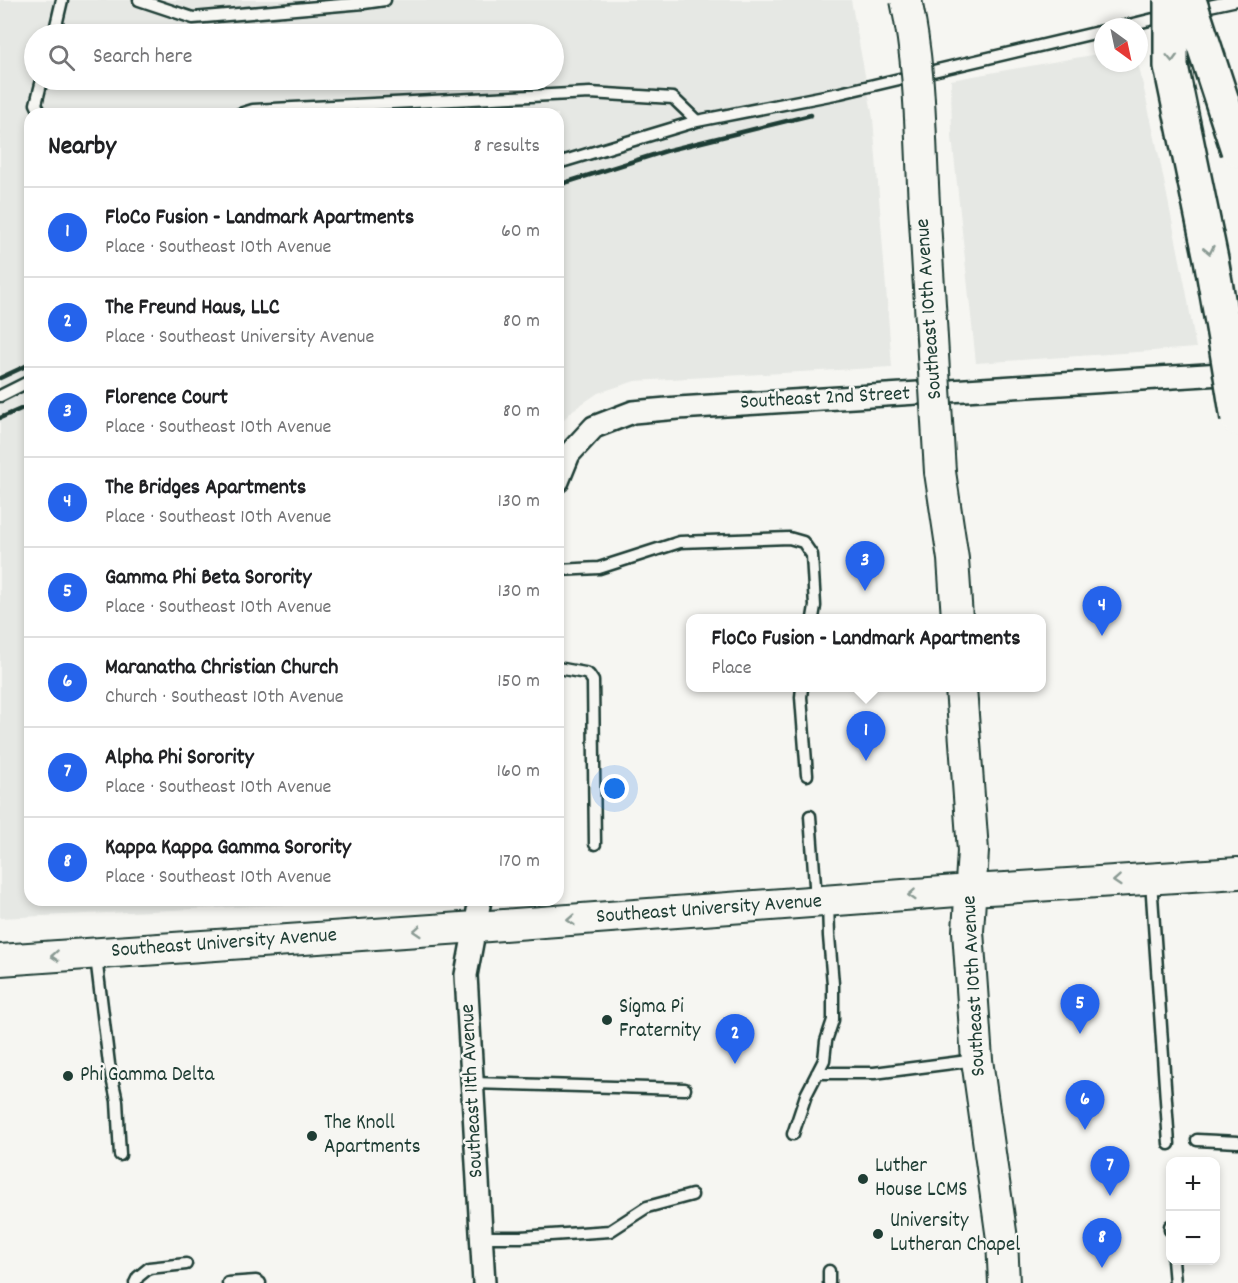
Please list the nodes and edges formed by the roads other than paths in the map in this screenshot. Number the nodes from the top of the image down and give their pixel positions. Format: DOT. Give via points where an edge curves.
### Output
graph roads {
  1 [pos="62,0"];
  2 [pos="139,0"];
  3 [pos="385,0"];
  4 [pos="906,0"];
  5 [pos="1171,0"];
  6 [pos="1189,0"];
  7 [pos="1237,0"];
  8 [pos="1148,21"];
  9 [pos="56,24"];
  10 [pos="1094,33"];
  11 [pos="40,90"];
  12 [pos="38,108"];
  13 [pos="309,108"];
  14 [pos="697,121"];
  15 [pos="1238,150"];
  16 [pos="564,161"];
  17 [pos="1238,373"];
  18 [pos="24,384"];
  19 [pos="0,396"];
  20 [pos="1238,419"];
  21 [pos="564,466"];
  22 [pos="564,570"];
  23 [pos="814,614"];
  24 [pos="957,614"];
  25 [pos="564,669"];
  26 [pos="802,692"];
  27 [pos="961,692"];
  28 [pos="807,775"];
  29 [pos="810,816"];
  30 [pos="595,844"];
  31 [pos="1238,873"];
  32 [pos="1150,878"];
  33 [pos="970,890"];
  34 [pos="822,902"];
  35 [pos="478,913"];
  36 [pos="96,953"];
  37 [pos="0,960"];
  38 [pos="977,1060"];
  39 [pos="817,1073"];
  40 [pos="472,1083"];
  41 [pos="685,1089"];
  42 [pos="793,1134"];
  43 [pos="1197,1140"];
  44 [pos="1238,1142"];
  45 [pos="1169,1144"];
  46 [pos="120,1155"];
  47 [pos="692,1195"];
  48 [pos="481,1237"];
  49 [pos="186,1264"];
  50 [pos="1173,1265"];
  51 [pos="829,1271"];
  52 [pos="135,1283"];
  53 [pos="228,1283"];
  54 [pos="260,1283"];
  55 [pos="484,1283"];
  56 [pos="828,1283"];
  57 [pos="1005,1283"];
  58 [pos="1175,1283"];
  1 -- 9 [label="lane"];
  2 -- 3 [label="lane" via="193,18"];
  4 -- 24 [label="main road, Southeast 10th Avenue, bridge" via="918,78 940,472"];
  5 -- 20 [label="highway, one-way, bridge" via="1171,66 1213,270"];
  6 -- 15 [label="highway, bridge"];
  7 -- 8 [label="lane"];
  10 -- 14 [label="lane" via="840,93"];
  11 -- 12 [label="lane"];
  13 -- 14 [label="lane" via="590,93 673,98"];
  14 -- 16 [label="lane"];
  17 -- 21 [label="street, Southeast 2nd Street" via="633,412 594,427 569,454"];
  18 -- 19 [label="lane"];
  22 -- 23 [label="lane" via="599,568 680,542 789,538 803,542 812,555"];
  25 -- 30 [label="lane" via="585,673 593,681"];
  26 -- 28 [label="lane"];
  27 -- 33 [label="main road, Southeast 10th Avenue" via="973,851"];
  29 -- 34 [label="lane"];
  31 -- 32 [label="main road, Southeast University Avenue"];
  32 -- 33 [label="main road, Southeast University Avenue, one-way"];
  32 -- 45 [label="lane"];
  33 -- 34 [label="main road, Southeast University Avenue, one-way"];
  33 -- 38 [label="main road, Southeast 10th Avenue" via="968,931"];
  34 -- 35 [label="main road, Southeast University Avenue, one-way"];
  34 -- 39 [label="lane" via="829,936 833,1020"];
  35 -- 36 [label="main road, Southeast University Avenue, one-way"];
  35 -- 40 [label="street, Southeast 11th Avenue" via="466,975"];
  36 -- 37 [label="main road, Southeast University Avenue, one-way"];
  36 -- 46 [label="lane" via="117,1101"];
  38 -- 39 [label="lane" via="874,1073"];
  38 -- 57 [label="main road, Southeast 10th Avenue"];
  39 -- 42 [label="lane"];
  40 -- 41 [label="lane"];
  40 -- 48 [label="street, Southeast 11th Avenue"];
  43 -- 44 [label="lane"];
  47 -- 48 [label="lane" via="647,1207 610,1231"];
  48 -- 55 [label="street, Southeast 11th Avenue"];
  49 -- 52 [label="lane" via="149,1269"];
  50 -- 58 [label="lane"];
  51 -- 56 [label="lane"];
  53 -- 54 [label="lane"];
}
